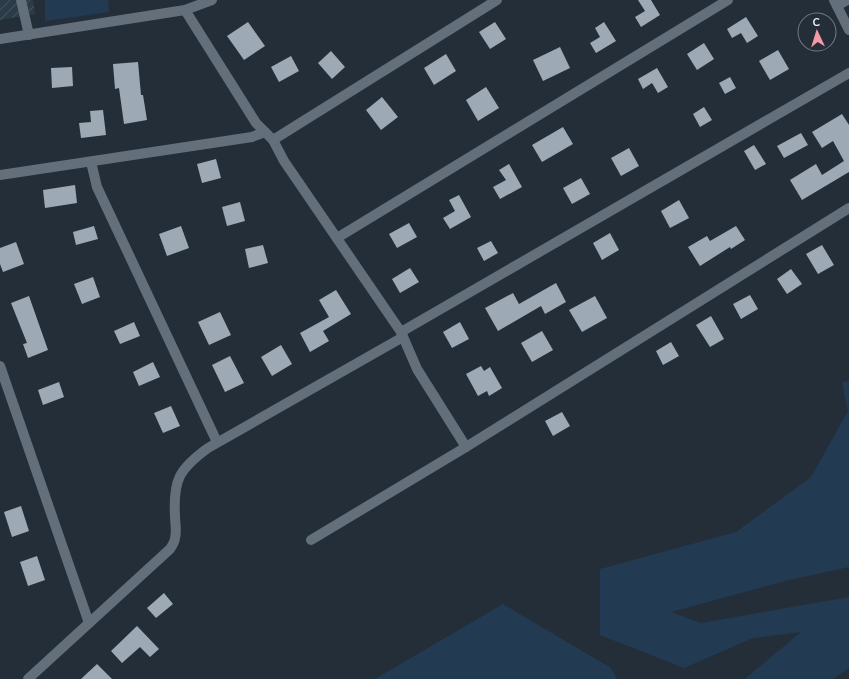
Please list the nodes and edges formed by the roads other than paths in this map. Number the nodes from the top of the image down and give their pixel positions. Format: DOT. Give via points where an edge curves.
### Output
graph roads {
  1 [pos="22,0"];
  2 [pos="212,0"];
  3 [pos="497,0"];
  4 [pos="728,0"];
  5 [pos="847,0"];
  6 [pos="835,3"];
  7 [pos="185,10"];
  8 [pos="849,30"];
  9 [pos="29,35"];
  10 [pos="0,39"];
  11 [pos="849,73"];
  12 [pos="265,132"];
  13 [pos="273,140"];
  14 [pos="91,162"];
  15 [pos="0,175"];
  16 [pos="849,208"];
  17 [pos="336,238"];
  18 [pos="402,335"];
  19 [pos="0,366"];
  20 [pos="217,442"];
  21 [pos="466,447"];
  22 [pos="311,540"];
  23 [pos="88,624"];
  24 [pos="28,679"];
  1 -- 9 [label="street"];
  2 -- 7 [label="street"];
  3 -- 13 [label="street"];
  4 -- 17 [label="street"];
  5 -- 6 [label="street"];
  6 -- 8 [label="street"];
  7 -- 9 [label="street"];
  7 -- 12 [label="street" via="256,123"];
  9 -- 10 [label="street"];
  11 -- 18 [label="street"];
  12 -- 13 [label="street"];
  12 -- 14 [label="street" via="252,137"];
  13 -- 17 [label="street" via="284,161"];
  14 -- 15 [label="street"];
  14 -- 20 [label="street" via="98,188"];
  16 -- 21 [label="street"];
  17 -- 18 [label="street"];
  18 -- 20 [label="street"];
  18 -- 21 [label="street" via="417,369"];
  19 -- 23 [label="street"];
  20 -- 23 [label="street" via="185,467 177,482 174,496 175,538 170,549"];
  21 -- 22 [label="street"];
  23 -- 24 [label="street"];
}
